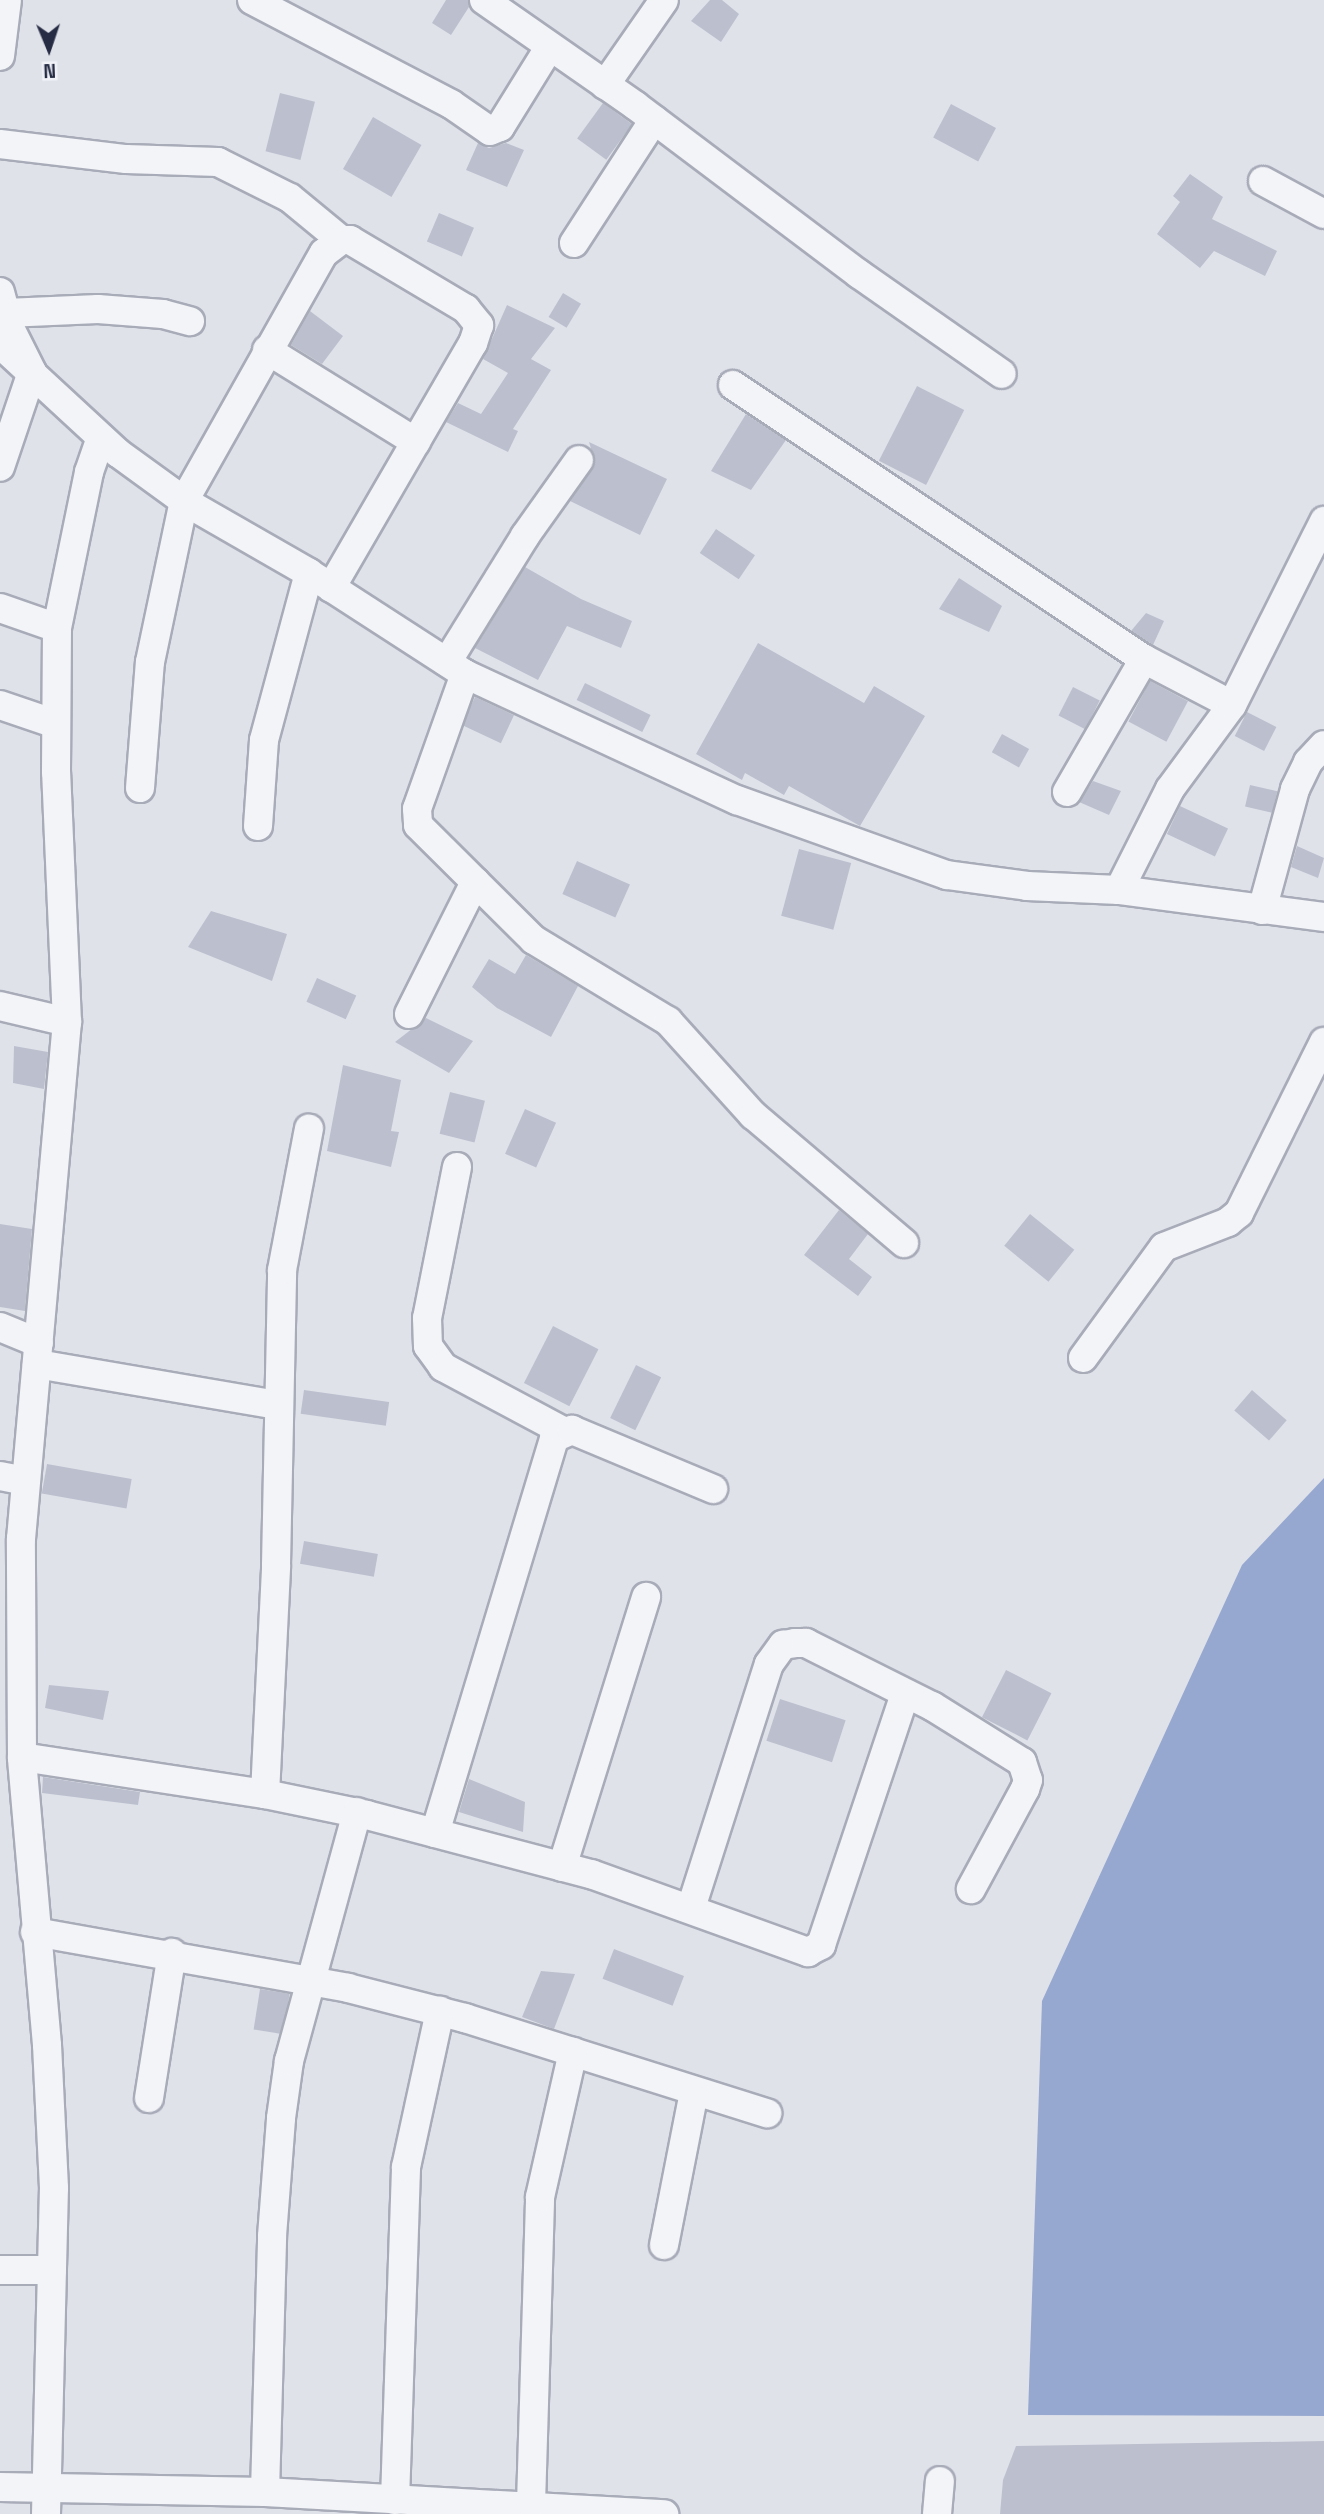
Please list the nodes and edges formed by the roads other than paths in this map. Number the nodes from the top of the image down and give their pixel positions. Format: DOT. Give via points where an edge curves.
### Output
graph roads {
  1 [pos="7,0"];
  2 [pos="252,0"];
  3 [pos="484,0"];
  4 [pos="664,0"];
  5 [pos="549,48"];
  6 [pos="0,56"];
  7 [pos="605,85"];
  8 [pos="654,120"];
  9 [pos="0,144"];
  10 [pos="1263,181"];
  11 [pos="1324,214"];
  12 [pos="341,240"];
  13 [pos="574,243"];
  14 [pos="3,303"];
  15 [pos="190,321"];
  16 [pos="0,344"];
  17 [pos="267,351"];
  18 [pos="32,372"];
  19 [pos="1002,374"];
  20 [pos="733,385"];
  21 [pos="101,438"];
  22 [pos="416,442"];
  23 [pos="579,460"];
  24 [pos="0,467"];
  25 [pos="184,500"];
  26 [pos="1324,520"];
  27 [pos="320,580"];
  28 [pos="0,608"];
  29 [pos="57,628"];
  30 [pos="1144,659"];
  31 [pos="456,668"];
  32 [pos="0,705"];
  33 [pos="1232,705"];
  34 [pos="55,724"];
  35 [pos="1324,745"];
  36 [pos="140,788"];
  37 [pos="1067,792"];
  38 [pos="258,826"];
  39 [pos="475,882"];
  40 [pos="1119,890"];
  41 [pos="1262,910"];
  42 [pos="1324,916"];
  43 [pos="0,1006"];
  44 [pos="409,1014"];
  45 [pos="67,1022"];
  46 [pos="1324,1042"];
  47 [pos="309,1129"];
  48 [pos="457,1167"];
  49 [pos="904,1243"];
  50 [pos="0,1327"];
  51 [pos="38,1353"];
  52 [pos="1083,1358"];
  53 [pos="277,1405"];
  54 [pos="563,1431"];
  55 [pos="13,1478"];
  56 [pos="713,1489"];
  57 [pos="646,1597"];
  58 [pos="10,1664"];
  59 [pos="905,1694"];
  60 [pos="15,1771"];
  61 [pos="265,1794"];
  62 [pos="356,1812"];
  63 [pos="435,1833"];
  64 [pos="562,1867"];
  65 [pos="971,1889"];
  66 [pos="691,1909"];
  67 [pos="35,1932"];
  68 [pos="172,1953"];
  69 [pos="310,1980"];
  70 [pos="440,2011"];
  71 [pos="573,2052"];
  72 [pos="694,2092"];
  73 [pos="149,2098"];
  74 [pos="767,2113"];
  75 [pos="664,2245"];
  76 [pos="0,2270"];
  77 [pos="52,2270"];
  78 [pos="940,2481"];
  79 [pos="0,2487"];
  80 [pos="265,2492"];
  81 [pos="47,2500"];
  82 [pos="395,2500"];
  83 [pos="230,2502"];
  84 [pos="531,2504"];
  85 [pos="365,2506"];
  86 [pos="464,2508"];
  87 [pos="664,2514"];
  88 [pos="937,2514"];
  1 -- 6 [label="street"];
  2 -- 5 [label="street" via="451,104 490,131 500,127"];
  3 -- 5 [label="street"];
  4 -- 7 [label="street"];
  5 -- 7 [label="street"];
  7 -- 8 [label="street"];
  8 -- 13 [label="street"];
  8 -- 19 [label="street"];
  9 -- 12 [label="street" via="126,159 218,162 290,198"];
  10 -- 11 [label="street"];
  12 -- 17 [label="street" via="324,253"];
  12 -- 22 [label="street" via="357,242 379,255 467,309 479,324 473,343"];
  14 -- 15 [label="street" via="163,314"];
  14 -- 18 [label="street"];
  16 -- 18 [label="street"];
  17 -- 22 [label="street"];
  17 -- 25 [label="street"];
  18 -- 21 [label="street"];
  18 -- 24 [label="street"];
  20 -- 30 [label="street"];
  21 -- 25 [label="street"];
  21 -- 29 [label="street" via="89,472"];
  22 -- 27 [label="street"];
  23 -- 31 [label="street" via="525,536"];
  25 -- 27 [label="street"];
  25 -- 36 [label="street" via="150,662"];
  26 -- 33 [label="street"];
  27 -- 31 [label="street"];
  27 -- 38 [label="street" via="264,740"];
  28 -- 29 [label="street"];
  29 -- 34 [label="street"];
  30 -- 33 [label="street"];
  30 -- 37 [label="street"];
  31 -- 39 [label="street" via="416,817 427,836"];
  31 -- 40 [label="street" via="737,800 917,866 1027,887"];
  32 -- 34 [label="street"];
  33 -- 40 [label="street" via="1170,789"];
  34 -- 45 [label="street"];
  35 -- 41 [label="street" via="1308,762 1296,789"];
  39 -- 44 [label="street"];
  39 -- 49 [label="street" via="534,940 668,1021 753,1115"];
  40 -- 41 [label="street"];
  41 -- 42 [label="street"];
  43 -- 45 [label="street"];
  45 -- 51 [label="street"];
  46 -- 52 [label="street" via="1240,1213 1164,1247"];
  47 -- 53 [label="street" via="282,1270"];
  48 -- 54 [label="street" via="427,1318 428,1346 433,1358 454,1374"];
  50 -- 51 [label="street"];
  51 -- 53 [label="street"];
  51 -- 55 [label="street"];
  53 -- 61 [label="street" via="276,1565"];
  54 -- 56 [label="street" via="606,1442"];
  54 -- 63 [label="street" via="554,1438 530,1508"];
  55 -- 58 [label="street"];
  57 -- 64 [label="street"];
  58 -- 60 [label="street"];
  59 -- 65 [label="street" via="984,1734 1027,1769 1025,1789"];
  59 -- 66 [label="street" via="821,1945 808,1952 795,1949"];
  59 -- 66 [label="street" via="806,1643 783,1645 774,1653"];
  60 -- 61 [label="street"];
  60 -- 67 [label="street"];
  61 -- 62 [label="street"];
  62 -- 63 [label="street"];
  62 -- 69 [label="street"];
  63 -- 64 [label="street"];
  64 -- 66 [label="street"];
  67 -- 68 [label="street"];
  67 -- 77 [label="street" via="48,2058"];
  68 -- 69 [label="street"];
  68 -- 73 [label="street"];
  69 -- 70 [label="street"];
  69 -- 80 [label="street" via="289,2061 276,2166"];
  70 -- 71 [label="street"];
  70 -- 82 [label="street" via="406,2167"];
  71 -- 72 [label="street"];
  71 -- 84 [label="street" via="540,2197"];
  72 -- 74 [label="street"];
  72 -- 75 [label="street"];
  76 -- 77 [label="street"];
  77 -- 81 [label="street"];
  78 -- 88 [label="street"];
  79 -- 81 [label="street"];
  80 -- 83 [label="street"];
  80 -- 85 [label="street"];
  81 -- 83 [label="street"];
  82 -- 85 [label="street"];
  82 -- 86 [label="street"];
  84 -- 86 [label="street"];
  84 -- 87 [label="street"];
}
